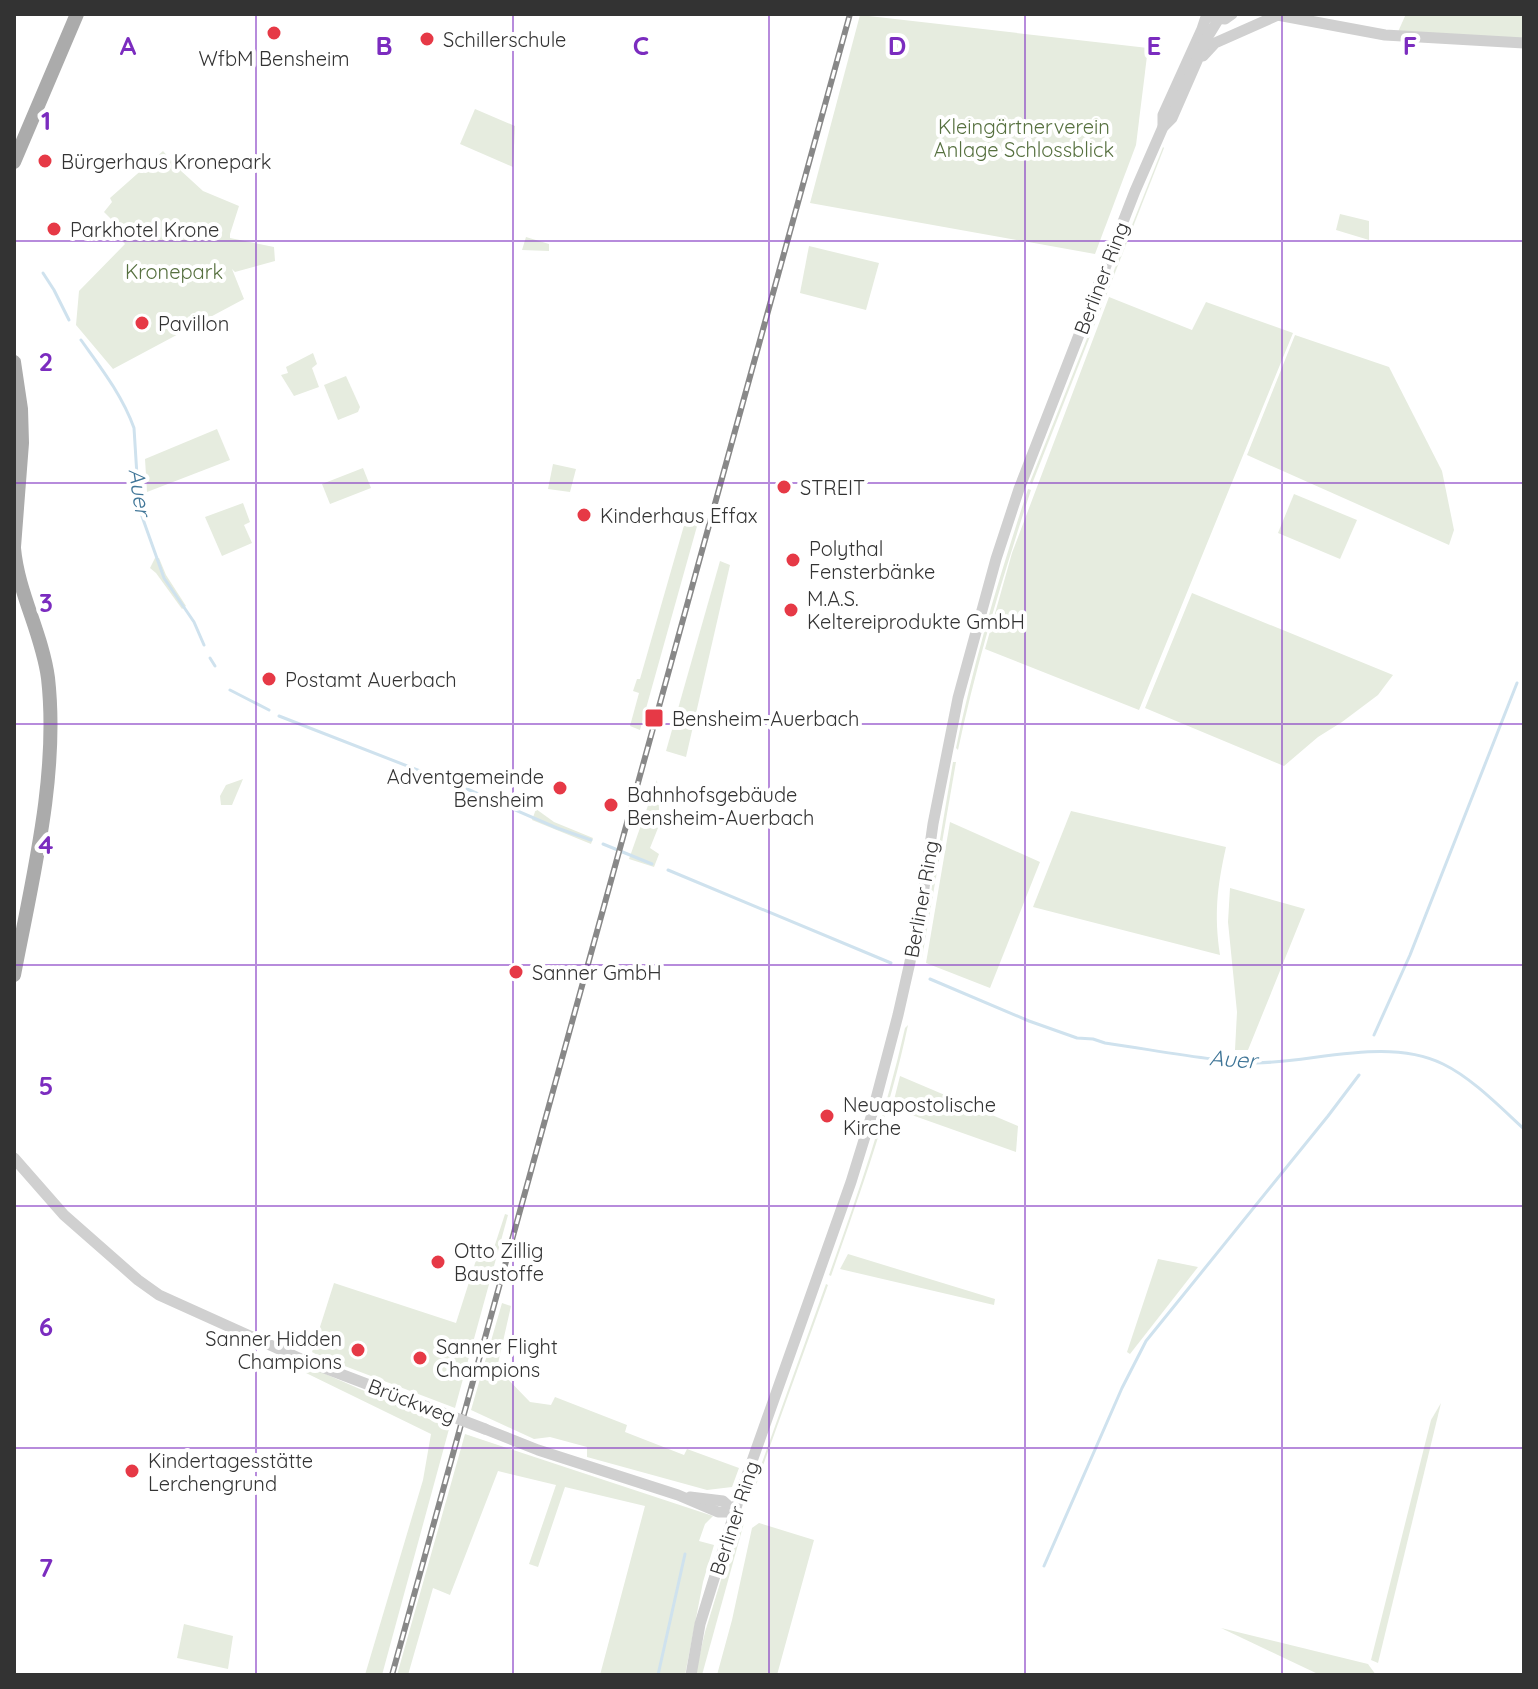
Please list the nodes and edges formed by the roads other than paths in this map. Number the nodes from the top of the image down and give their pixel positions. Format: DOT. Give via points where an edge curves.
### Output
graph roads {
  1 [pos="77,14"];
  2 [pos="1232,14"];
  3 [pos="1276,14"];
  4 [pos="1210,16"];
  5 [pos="1524,43"];
  6 [pos="1198,61"];
  7 [pos="1163,127"];
  8 [pos="14,162"];
  9 [pos="14,362"];
  10 [pos="14,547"];
  11 [pos="14,975"];
  12 [pos="14,1158"];
  13 [pos="735,1512"];
  14 [pos="691,1675"];
  1 -- 8 [label="main road"];
  2 -- 4 [label="street" via="1225,19"];
  3 -- 5 [label="street" via="1385,35"];
  3 -- 6 [label="street" via="1215,43"];
  4 -- 6 [label="street, Berliner Ring"];
  4 -- 7 [label="street, Berliner Ring" via="1163,115"];
  6 -- 7 [label="street, Berliner Ring"];
  7 -- 13 [label="street, Berliner Ring" via="1032,454 996,559 958,698 910,962 872,1114"];
  9 -- 10 [label="main road" via="22,443"];
  10 -- 11 [label="main road" via="45,663 50,717 42,827"];
  12 -- 13 [label="street, Brückweg, bridge" via="64,1215 159,1295 301,1359 538,1450 718,1512"];
  13 -- 14 [label="street, Berliner Ring" via="700,1624"];
}
